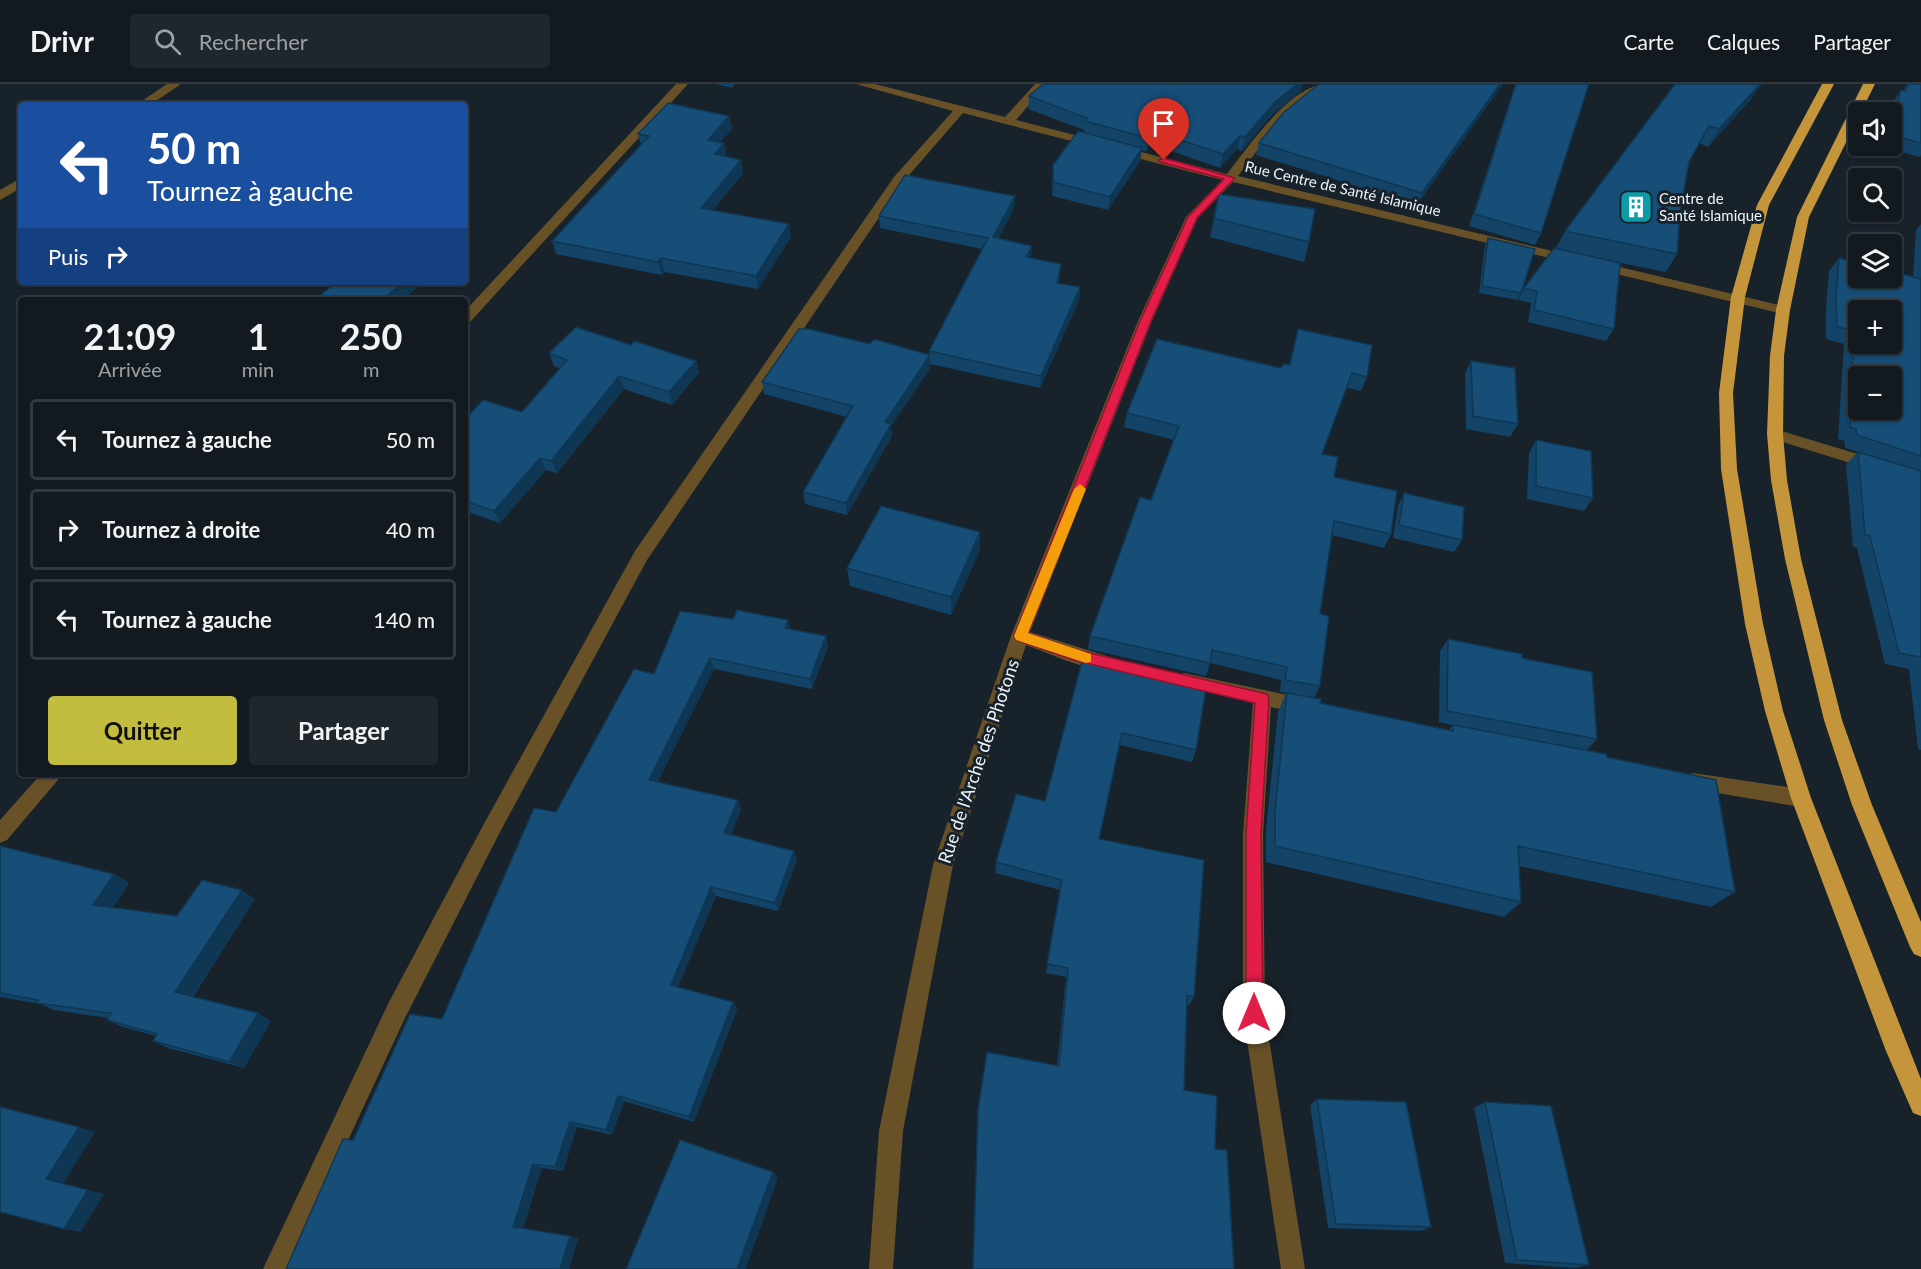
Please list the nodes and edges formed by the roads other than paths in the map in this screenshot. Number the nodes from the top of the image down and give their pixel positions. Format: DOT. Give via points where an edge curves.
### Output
graph roads {
  1 [pos="175,84"];
  2 [pos="682,84"];
  3 [pos="862,84"];
  4 [pos="1041,84"];
  5 [pos="1321,84"];
  6 [pos="1828,84"];
  7 [pos="1869,84"];
  8 [pos="147,102"];
  9 [pos="960,111"];
  10 [pos="1009,120"];
  11 [pos="1230,178"];
  12 [pos="18,184"];
  13 [pos="0,196"];
  14 [pos="1738,297"];
  15 [pos="1783,310"];
  16 [pos="468,316"];
  17 [pos="1775,434"];
  18 [pos="1921,478"];
  19 [pos="1020,636"];
  20 [pos="1123,666"];
  21 [pos="1170,677"];
  22 [pos="1262,699"];
  23 [pos="1320,710"];
  24 [pos="50,777"];
  25 [pos="1677,778"];
  26 [pos="1801,798"];
  27 [pos="0,834"];
  28 [pos="1921,947"];
  29 [pos="1921,1105"];
  30 [pos="275,1269"];
  31 [pos="881,1269"];
  32 [pos="1293,1269"];
  1 -- 8 [label="street"];
  2 -- 16 [label="street"];
  3 -- 9 [label="street, Rue Centre de Santé Islamique"];
  4 -- 10 [label="street"];
  5 -- 11 [label="street, Rue de l'Arche des Photons" via="1275,121"];
  6 -- 14 [label="highway" via="1763,205"];
  7 -- 15 [label="highway" via="1803,217"];
  9 -- 10 [label="street, Rue Centre de Santé Islamique"];
  9 -- 30 [label="street" via="898,180 641,556 397,1010"];
  10 -- 11 [label="street, Rue Centre de Santé Islamique"];
  11 -- 14 [label="street, Rue Centre de Santé Islamique"];
  11 -- 19 [label="street, Rue de l'Arche des Photons" via="1192,217 1145,321"];
  12 -- 13 [label="street"];
  14 -- 15 [label="street, Rue Centre de Santé Islamique"];
  14 -- 26 [label="highway" via="1726,393 1729,470 1754,624 1774,711"];
  15 -- 17 [label="highway" via="1777,356"];
  17 -- 18 [label="street"];
  17 -- 28 [label="highway" via="1793,559 1833,720 1862,805"];
  19 -- 20 [label="street" via="1077,656"];
  19 -- 31 [label="street, Rue de l'Arche des Photons" via="943,865 891,1131"];
  21 -- 22 [label="street"];
  22 -- 23 [label="street"];
  22 -- 32 [label="street" via="1253,834 1254,1013"];
  24 -- 27 [label="street"];
  25 -- 26 [label="street"];
  26 -- 29 [label="highway"];
}
